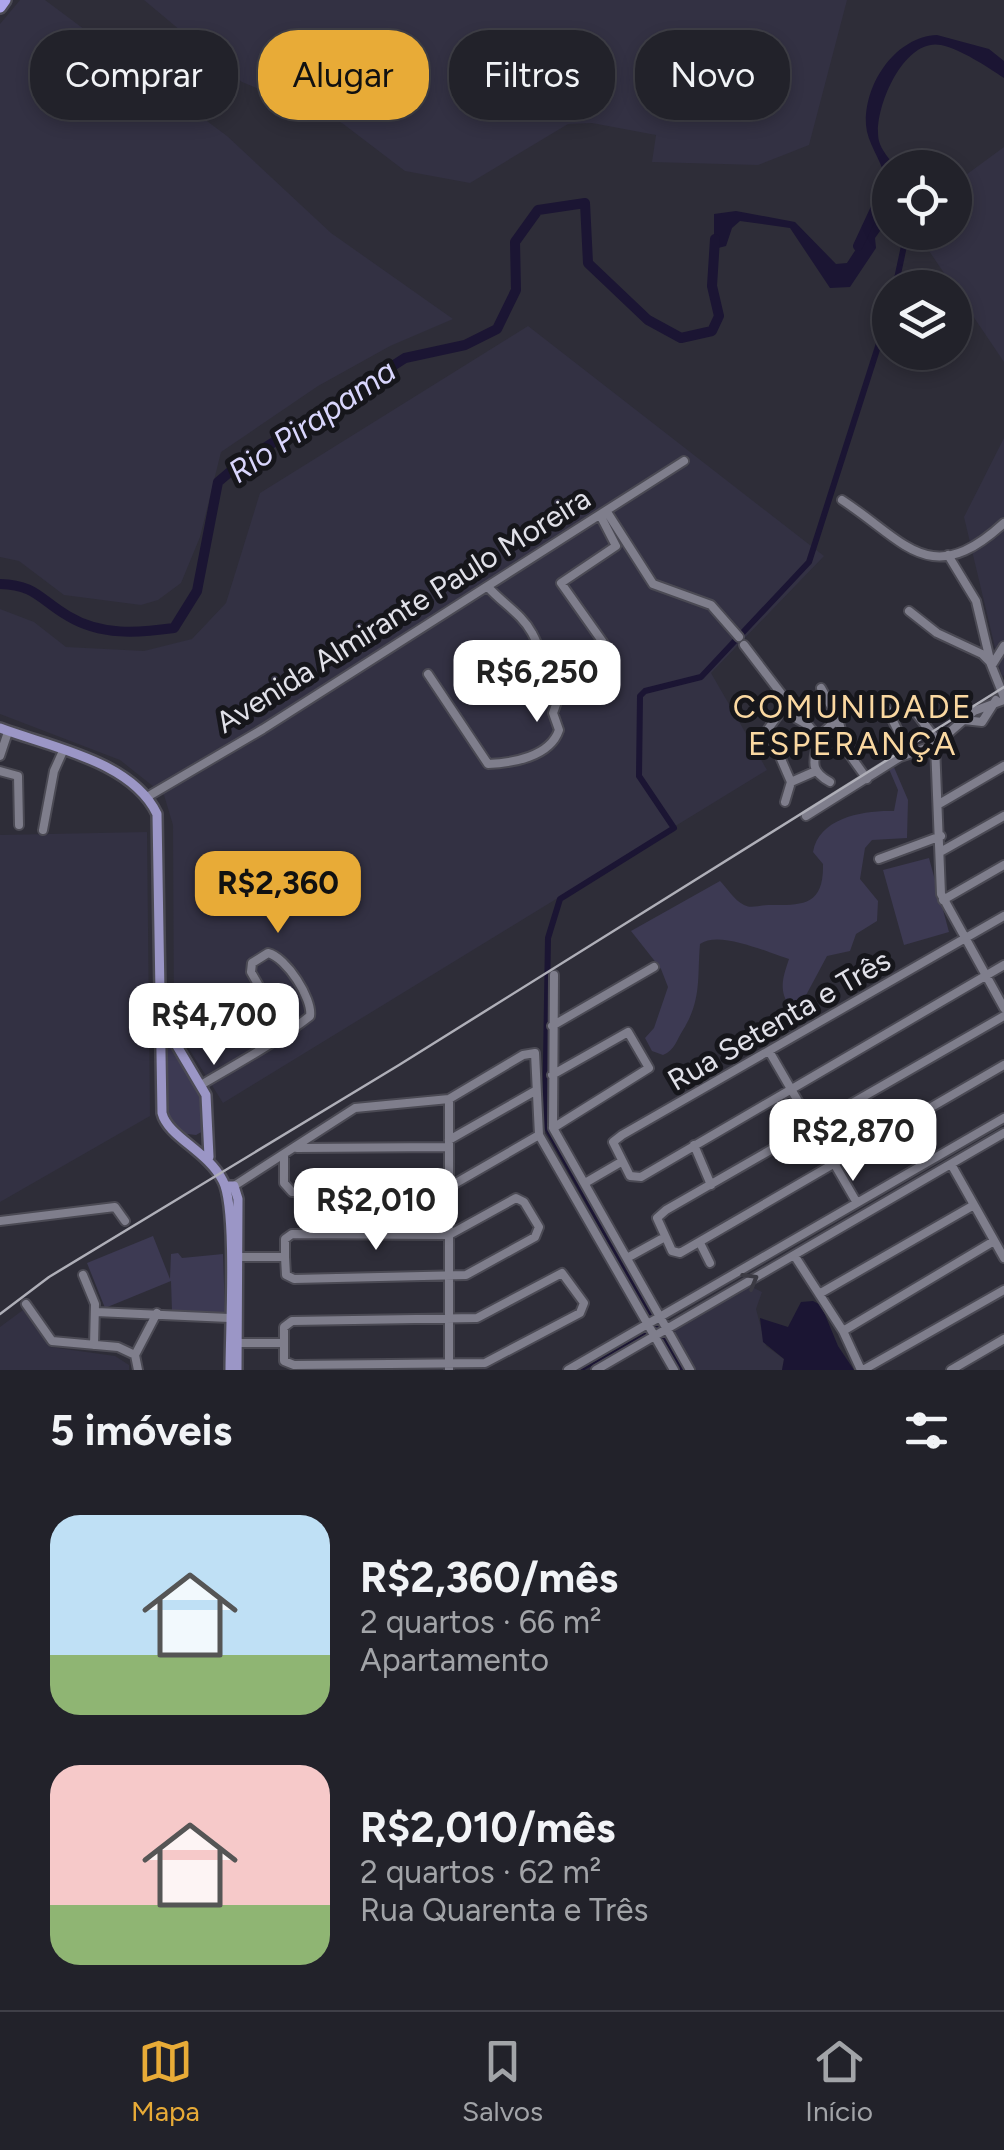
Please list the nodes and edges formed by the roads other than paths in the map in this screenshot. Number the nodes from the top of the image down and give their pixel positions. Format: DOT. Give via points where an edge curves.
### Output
graph roads {
  1 [pos="5,0"];
  2 [pos="0,7"];
  3 [pos="684,461"];
  4 [pos="842,500"];
  5 [pos="604,513"];
  6 [pos="1004,523"];
  7 [pos="948,554"];
  8 [pos="488,587"];
  9 [pos="909,610"];
  10 [pos="1004,646"];
  11 [pos="606,648"];
  12 [pos="991,663"];
  13 [pos="428,674"];
  14 [pos="821,688"];
  15 [pos="1001,698"];
  16 [pos="887,708"];
  17 [pos="780,709"];
  18 [pos="916,712"];
  19 [pos="838,720"];
  20 [pos="4,730"];
  21 [pos="818,737"];
  22 [pos="937,744"];
  23 [pos="64,751"];
  24 [pos="908,753"];
  25 [pos="0,756"];
  26 [pos="1004,766"];
  27 [pos="0,771"];
  28 [pos="816,772"];
  29 [pos="867,779"];
  30 [pos="791,782"];
  31 [pos="830,782"];
  32 [pos="147,798"];
  33 [pos="785,802"];
  34 [pos="939,804"];
  35 [pos="806,816"];
  36 [pos="1004,816"];
  37 [pos="19,825"];
  38 [pos="43,830"];
  39 [pos="941,836"];
  40 [pos="942,850"];
  41 [pos="879,859"];
  42 [pos="1004,865"];
  43 [pos="944,900"];
  44 [pos="1004,916"];
  45 [pos="964,939"];
  46 [pos="1004,965"];
  47 [pos="654,966"];
  48 [pos="554,975"];
  49 [pos="985,976"];
  50 [pos="1004,1012"];
  51 [pos="163,1022"];
  52 [pos="552,1026"];
  53 [pos="286,1033"];
  54 [pos="769,1051"];
  55 [pos="1004,1065"];
  56 [pos="552,1074"];
  57 [pos="202,1085"];
  58 [pos="790,1088"];
  59 [pos="536,1091"];
  60 [pos="449,1099"];
  61 [pos="1004,1118"];
  62 [pos="812,1127"];
  63 [pos="553,1128"];
  64 [pos="208,1131"];
  65 [pos="1004,1133"];
  66 [pos="539,1135"];
  67 [pos="187,1140"];
  68 [pos="449,1144"];
  69 [pos="694,1145"];
  70 [pos="297,1148"];
  71 [pos="284,1156"];
  72 [pos="209,1157"];
  73 [pos="621,1162"];
  74 [pos="951,1164"];
  75 [pos="835,1165"];
  76 [pos="584,1184"];
  77 [pos="711,1185"];
  78 [pos="229,1186"];
  79 [pos="449,1189"];
  80 [pos="857,1202"];
  81 [pos="974,1206"];
  82 [pos="0,1221"];
  83 [pos="125,1221"];
  84 [pos="450,1235"];
  85 [pos="665,1237"];
  86 [pos="994,1241"];
  87 [pos="700,1243"];
  88 [pos="794,1255"];
  89 [pos="238,1257"];
  90 [pos="285,1257"];
  91 [pos="627,1258"];
  92 [pos="1004,1258"];
  93 [pos="710,1263"];
  94 [pos="233,1273"];
  95 [pos="83,1275"];
  96 [pos="450,1278"];
  97 [pos="1004,1290"];
  98 [pos="819,1294"];
  99 [pos="26,1304"];
  100 [pos="96,1312"];
  101 [pos="157,1314"];
  102 [pos="660,1316"];
  103 [pos="229,1318"];
  104 [pos="449,1321"];
  105 [pos="652,1329"];
  106 [pos="667,1329"];
  107 [pos="843,1331"];
  108 [pos="1004,1339"];
  109 [pos="237,1343"];
  110 [pos="284,1343"];
  111 [pos="94,1345"];
  112 [pos="135,1355"];
  113 [pos="449,1367"];
  114 [pos="138,1370"];
  115 [pos="230,1370"];
  116 [pos="238,1370"];
  117 [pos="568,1370"];
  118 [pos="596,1370"];
  119 [pos="674,1370"];
  120 [pos="690,1370"];
  121 [pos="862,1370"];
  122 [pos="951,1370"];
  1 -- 2 [label="highway"];
  3 -- 5 [label="street, Avenida Almirante Paulo Moreira"];
  4 -- 7 [label="street" via="916,555"];
  5 -- 8 [label="street, Avenida Almirante Paulo Moreira"];
  5 -- 11 [label="street" via="616,546 562,583"];
  5 -- 17 [label="street" via="654,584 711,605 781,693"];
  6 -- 7 [label="street" via="973,546"];
  7 -- 12 [label="street" via="976,601"];
  8 -- 13 [label="street" via="537,642 544,676 558,698 554,742 538,754 488,764"];
  8 -- 32 [label="street, Avenida Almirante Paulo Moreira"];
  9 -- 12 [label="street"];
  10 -- 12 [label="street"];
  12 -- 15 [label="street"];
  14 -- 19 [label="street"];
  15 -- 22 [label="street"];
  16 -- 24 [label="street"];
  17 -- 21 [label="street"];
  17 -- 30 [label="street" via="768,729"];
  18 -- 22 [label="street"];
  19 -- 21 [label="street"];
  19 -- 29 [label="street" via="846,751"];
  20 -- 23 [label="main road"];
  20 -- 25 [label="street"];
  21 -- 28 [label="street" via="811,758"];
  22 -- 24 [label="street"];
  22 -- 34 [label="street"];
  23 -- 32 [label="main road" via="121,776"];
  23 -- 38 [label="street"];
  24 -- 29 [label="street"];
  26 -- 34 [label="street"];
  27 -- 37 [label="street" via="18,776"];
  28 -- 30 [label="street"];
  28 -- 31 [label="street"];
  29 -- 35 [label="street"];
  30 -- 33 [label="street"];
  32 -- 51 [label="main road" via="161,835"];
  34 -- 39 [label="street"];
  36 -- 40 [label="street"];
  39 -- 40 [label="street"];
  39 -- 41 [label="street"];
  40 -- 43 [label="street"];
  42 -- 43 [label="street"];
  43 -- 45 [label="street"];
  44 -- 45 [label="street, Rua Setenta e Três"];
  45 -- 49 [label="street"];
  45 -- 54 [label="street, Rua Setenta e Três"];
  46 -- 49 [label="street"];
  47 -- 52 [label="street"];
  48 -- 52 [label="street"];
  49 -- 50 [label="street"];
  49 -- 58 [label="street"];
  50 -- 62 [label="street"];
  51 -- 57 [label="main road"];
  51 -- 67 [label="main road" via="162,1113 169,1130"];
  52 -- 56 [label="street"];
  53 -- 53 [label="street" via="312,1008 280,958 268,954 251,972"];
  53 -- 57 [label="street"];
  54 -- 58 [label="street"];
  54 -- 73 [label="street, Rua Setenta e Três" via="622,1135 613,1142"];
  55 -- 75 [label="street"];
  56 -- 63 [label="street"];
  56 -- 63 [label="street" via="628,1032 649,1068"];
  57 -- 64 [label="main road"];
  58 -- 62 [label="street"];
  58 -- 69 [label="street"];
  59 -- 60 [label="street" via="533,1052"];
  59 -- 66 [label="street"];
  59 -- 68 [label="street"];
  60 -- 68 [label="street"];
  60 -- 70 [label="street" via="361,1106"];
  61 -- 80 [label="street"];
  62 -- 75 [label="street"];
  62 -- 77 [label="street"];
  63 -- 76 [label="street"];
  64 -- 67 [label="main road"];
  64 -- 72 [label="main road"];
  65 -- 74 [label="street"];
  66 -- 79 [label="street"];
  66 -- 105 [label="street"];
  67 -- 72 [label="main road"];
  68 -- 70 [label="street"];
  68 -- 79 [label="street"];
  69 -- 73 [label="street" via="633,1178"];
  69 -- 77 [label="street"];
  70 -- 71 [label="street"];
  71 -- 78 [label="street"];
  71 -- 79 [label="street" via="284,1183 292,1192"];
  72 -- 78 [label="main road"];
  73 -- 76 [label="street"];
  74 -- 81 [label="street"];
  74 -- 88 [label="street"];
  75 -- 80 [label="street"];
  75 -- 87 [label="street"];
  76 -- 91 [label="street"];
  77 -- 85 [label="street" via="658,1218"];
  78 -- 89 [label="main road" via="238,1200"];
  78 -- 94 [label="main road"];
  79 -- 84 [label="street"];
  80 -- 102 [label="street"];
  81 -- 86 [label="street"];
  81 -- 98 [label="street"];
  82 -- 83 [label="street" via="115,1206"];
  84 -- 90 [label="street" via="292,1234"];
  84 -- 96 [label="street"];
  84 -- 96 [label="street" via="521,1199 539,1226 535,1236 482,1269"];
  85 -- 87 [label="street" via="674,1254"];
  85 -- 91 [label="street"];
  86 -- 92 [label="street"];
  86 -- 107 [label="street"];
  87 -- 93 [label="street"];
  88 -- 98 [label="street"];
  106 -- 88 [label="street, one-way"];
  89 -- 90 [label="street"];
  89 -- 94 [label="main road"];
  90 -- 96 [label="street" via="286,1275 294,1279"];
  91 -- 102 [label="street"];
  94 -- 103 [label="main road"];
  94 -- 109 [label="main road"];
  95 -- 100 [label="street"];
  96 -- 104 [label="street"];
  97 -- 121 [label="street"];
  98 -- 107 [label="street"];
  99 -- 111 [label="street" via="48,1338"];
  100 -- 101 [label="street"];
  100 -- 111 [label="street"];
  101 -- 103 [label="street"];
  101 -- 112 [label="street"];
  102 -- 105 [label="street"];
  102 -- 106 [label="street"];
  103 -- 115 [label="main road"];
  104 -- 110 [label="street" via="292,1321 284,1328"];
  104 -- 113 [label="street"];
  104 -- 113 [label="street" via="485,1316 558,1275 567,1275 584,1308 491,1362"];
  105 -- 106 [label="street"];
  105 -- 117 [label="street"];
  105 -- 118 [label="street"];
  105 -- 119 [label="street"];
  106 -- 120 [label="street"];
  107 -- 121 [label="street"];
  108 -- 122 [label="street"];
  109 -- 110 [label="street"];
  109 -- 116 [label="main road"];
  110 -- 113 [label="street" via="284,1361 294,1365"];
  111 -- 112 [label="street"];
  112 -- 114 [label="street"];
}
